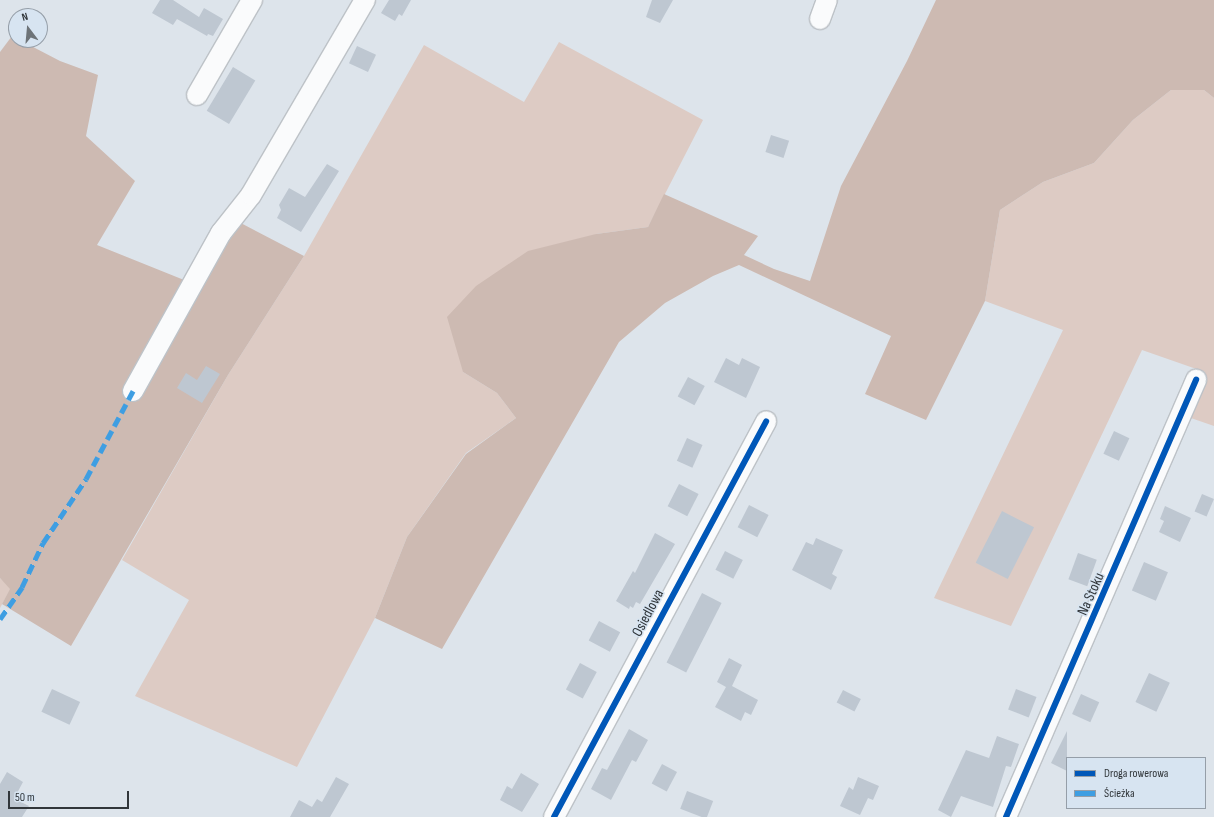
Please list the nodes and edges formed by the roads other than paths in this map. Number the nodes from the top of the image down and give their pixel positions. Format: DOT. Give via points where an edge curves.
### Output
graph roads {
  1 [pos="252,0"];
  2 [pos="365,0"];
  3 [pos="827,0"];
  4 [pos="820,19"];
  5 [pos="197,95"];
  6 [pos="1196,380"];
  7 [pos="133,391"];
  8 [pos="766,421"];
  9 [pos="554,817"];
  10 [pos="1006,817"];
  1 -- 5 [label="street"];
  2 -- 7 [label="street" via="252,195 221,232"];
  3 -- 4 [label="street"];
  6 -- 10 [label="street, Na Stoku"];
  8 -- 9 [label="street, Osiedlowa"];
}
